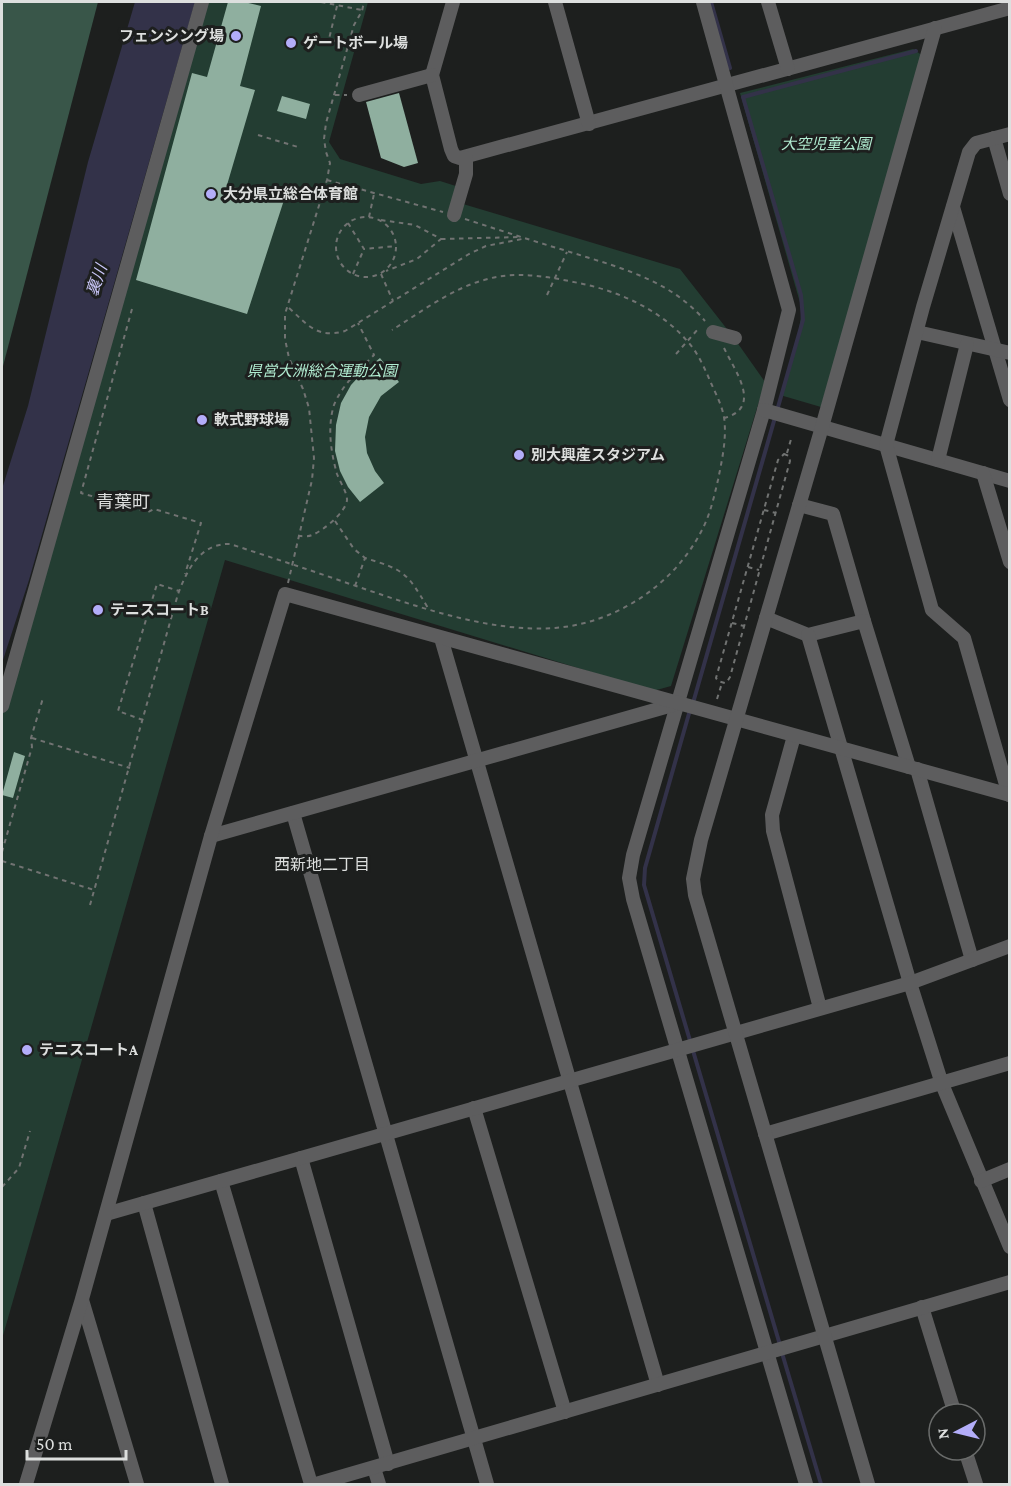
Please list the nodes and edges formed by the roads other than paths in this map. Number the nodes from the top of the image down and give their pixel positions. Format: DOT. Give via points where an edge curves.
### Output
graph roads {
  1 [pos="202,2"];
  2 [pos="453,2"];
  3 [pos="555,2"];
  4 [pos="703,2"];
  5 [pos="768,2"];
  6 [pos="1010,8"];
  7 [pos="935,28"];
  8 [pos="788,69"];
  9 [pos="432,75"];
  10 [pos="728,86"];
  11 [pos="359,95"];
  12 [pos="589,124"];
  13 [pos="1010,134"];
  14 [pos="994,138"];
  15 [pos="466,158"];
  16 [pos="1010,194"];
  17 [pos="953,206"];
  18 [pos="453,215"];
  19 [pos="709,327"];
  20 [pos="917,332"];
  21 [pos="735,338"];
  22 [pos="968,344"];
  23 [pos="994,350"];
  24 [pos="1010,353"];
  25 [pos="1010,400"];
  26 [pos="764,410"];
  27 [pos="822,427"];
  28 [pos="886,445"];
  29 [pos="938,460"];
  30 [pos="983,473"];
  31 [pos="1010,481"];
  32 [pos="799,505"];
  33 [pos="1010,562"];
  34 [pos="766,618"];
  35 [pos="864,621"];
  36 [pos="808,636"];
  37 [pos="441,638"];
  38 [pos="2,706"];
  39 [pos="686,707"];
  40 [pos="736,720"];
  41 [pos="794,736"];
  42 [pos="840,748"];
  43 [pos="477,761"];
  44 [pos="913,768"];
  45 [pos="1009,795"];
  46 [pos="293,813"];
  47 [pos="211,836"];
  48 [pos="1010,946"];
  49 [pos="972,960"];
  50 [pos="910,983"];
  51 [pos="820,1008"];
  52 [pos="735,1033"];
  53 [pos="687,1047"];
  54 [pos="1010,1063"];
  55 [pos="570,1081"];
  56 [pos="942,1084"];
  57 [pos="474,1108"];
  58 [pos="386,1133"];
  59 [pos="765,1134"];
  60 [pos="301,1158"];
  61 [pos="1010,1169"];
  62 [pos="221,1180"];
  63 [pos="981,1181"];
  64 [pos="144,1203"];
  65 [pos="106,1214"];
  66 [pos="1010,1247"];
  67 [pos="1010,1282"];
  68 [pos="82,1299"];
  69 [pos="922,1307"];
  70 [pos="824,1336"];
  71 [pos="776,1350"];
  72 [pos="658,1385"];
  73 [pos="951,1402"];
  74 [pos="565,1412"];
  75 [pos="474,1438"];
  76 [pos="969,1462"];
  77 [pos="388,1464"];
  78 [pos="374,1468"];
  79 [pos="26,1485"];
  80 [pos="137,1485"];
  81 [pos="222,1485"];
  82 [pos="311,1485"];
  83 [pos="316,1485"];
  84 [pos="379,1485"];
  85 [pos="487,1485"];
  86 [pos="806,1485"];
  87 [pos="868,1485"];
  88 [pos="976,1485"];
  1 -- 38 [label="street"];
  2 -- 9 [label="street"];
  3 -- 12 [label="street"];
  4 -- 10 [label="street"];
  5 -- 8 [label="street"];
  6 -- 7 [label="street"];
  7 -- 8 [label="street"];
  7 -- 27 [label="street"];
  8 -- 10 [label="street"];
  9 -- 11 [label="street"];
  9 -- 15 [label="street" via="451,149 454,156"];
  10 -- 12 [label="street"];
  10 -- 26 [label="street" via="789,310"];
  12 -- 15 [label="street"];
  13 -- 14 [label="street"];
  14 -- 16 [label="street"];
  14 -- 17 [label="street" via="976,143 969,152"];
  15 -- 18 [label="street" via="466,174"];
  17 -- 20 [label="street"];
  17 -- 23 [label="street"];
  19 -- 21 [label="street"];
  20 -- 22 [label="street"];
  20 -- 28 [label="street"];
  22 -- 23 [label="street"];
  22 -- 29 [label="street"];
  23 -- 24 [label="street"];
  23 -- 25 [label="street"];
  26 -- 27 [label="street"];
  26 -- 39 [label="street"];
  27 -- 28 [label="street"];
  27 -- 32 [label="street"];
  28 -- 29 [label="street"];
  28 -- 45 [label="street" via="932,610 964,638"];
  29 -- 30 [label="street"];
  30 -- 31 [label="street"];
  30 -- 33 [label="street"];
  32 -- 34 [label="street"];
  32 -- 35 [label="street" via="833,514"];
  34 -- 36 [label="street"];
  34 -- 40 [label="street"];
  35 -- 36 [label="street"];
  35 -- 44 [label="street"];
  36 -- 42 [label="street"];
  37 -- 39 [label="street"];
  37 -- 43 [label="street"];
  37 -- 47 [label="street" via="285,594"];
  39 -- 40 [label="street"];
  39 -- 43 [label="street"];
  39 -- 53 [label="street" via="633,855 629,878"];
  40 -- 41 [label="street"];
  40 -- 52 [label="street" via="693,879"];
  41 -- 42 [label="street"];
  41 -- 51 [label="street" via="772,815 773,831"];
  42 -- 44 [label="street"];
  42 -- 50 [label="street"];
  43 -- 46 [label="street"];
  43 -- 55 [label="street"];
  44 -- 45 [label="street"];
  44 -- 49 [label="street"];
  46 -- 47 [label="street"];
  46 -- 58 [label="street"];
  47 -- 65 [label="street"];
  48 -- 49 [label="street"];
  49 -- 50 [label="street"];
  50 -- 51 [label="street"];
  50 -- 56 [label="street"];
  51 -- 52 [label="street"];
  52 -- 53 [label="street"];
  52 -- 59 [label="street"];
  53 -- 55 [label="street"];
  53 -- 71 [label="street"];
  54 -- 56 [label="street"];
  55 -- 57 [label="street"];
  55 -- 72 [label="street"];
  56 -- 59 [label="street"];
  56 -- 63 [label="street"];
  57 -- 58 [label="street"];
  57 -- 74 [label="street"];
  58 -- 60 [label="street"];
  58 -- 75 [label="street"];
  59 -- 70 [label="street"];
  60 -- 62 [label="street"];
  60 -- 77 [label="street"];
  61 -- 63 [label="street"];
  62 -- 64 [label="street"];
  62 -- 82 [label="street"];
  63 -- 66 [label="street"];
  64 -- 65 [label="street"];
  64 -- 81 [label="street"];
  65 -- 68 [label="street"];
  67 -- 69 [label="street"];
  68 -- 79 [label="street"];
  68 -- 80 [label="street"];
  69 -- 70 [label="street"];
  69 -- 73 [label="street"];
  70 -- 71 [label="street"];
  70 -- 87 [label="street"];
  71 -- 72 [label="street"];
  71 -- 86 [label="street"];
  72 -- 74 [label="street"];
  74 -- 75 [label="street"];
  75 -- 77 [label="street"];
  75 -- 85 [label="street"];
  76 -- 88 [label="street"];
  77 -- 78 [label="street"];
  78 -- 83 [label="street"];
  78 -- 84 [label="street"];
}
